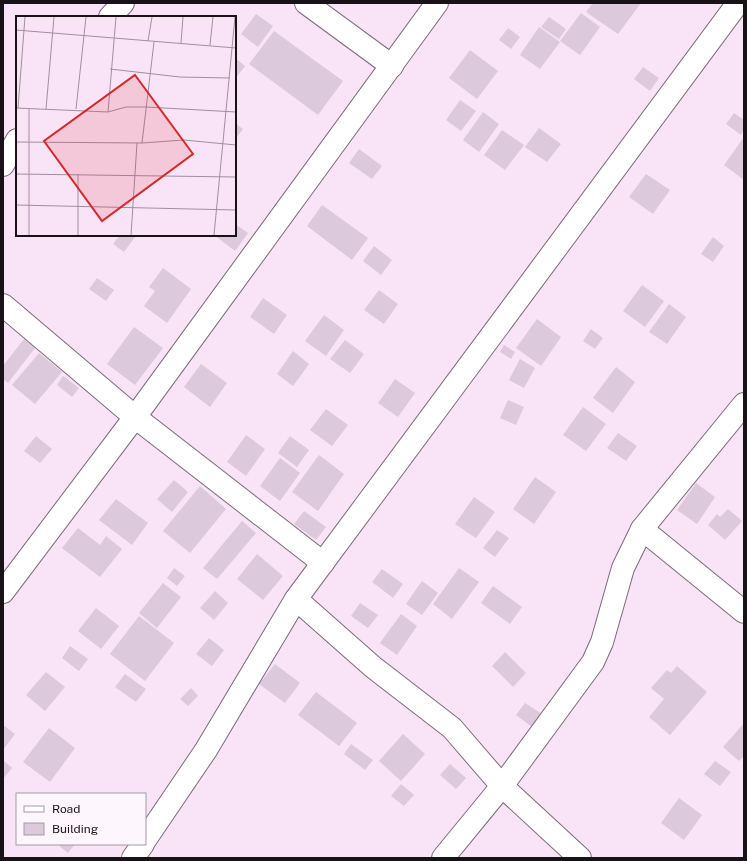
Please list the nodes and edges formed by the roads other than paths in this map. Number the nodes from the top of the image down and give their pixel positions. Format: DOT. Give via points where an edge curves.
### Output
graph roads {
  1 [pos="123,3"];
  2 [pos="306,3"];
  3 [pos="437,3"];
  4 [pos="738,3"];
  5 [pos="111,16"];
  6 [pos="392,66"];
  7 [pos="16,142"];
  8 [pos="3,165"];
  9 [pos="3,305"];
  10 [pos="744,404"];
  11 [pos="135,417"];
  12 [pos="642,530"];
  13 [pos="323,563"];
  14 [pos="3,592"];
  15 [pos="296,599"];
  16 [pos="744,612"];
  17 [pos="502,786"];
  18 [pos="146,839"];
  19 [pos="142,845"];
  20 [pos="133,858"];
  21 [pos="443,858"];
  22 [pos="580,858"];
  1 -- 5 [label="street"];
  2 -- 6 [label="street"];
  3 -- 6 [label="street"];
  4 -- 13 [label="street"];
  6 -- 11 [label="street"];
  7 -- 8 [label="street"];
  9 -- 11 [label="street"];
  10 -- 12 [label="street"];
  11 -- 13 [label="street"];
  11 -- 14 [label="street"];
  12 -- 16 [label="street"];
  12 -- 17 [label="street" via="623,568 602,642 593,662"];
  13 -- 15 [label="street"];
  15 -- 17 [label="street" via="373,667 452,728"];
  15 -- 18 [label="street" via="206,750"];
  17 -- 21 [label="street"];
  17 -- 22 [label="street"];
  19 -- 20 [label="street"];
}
